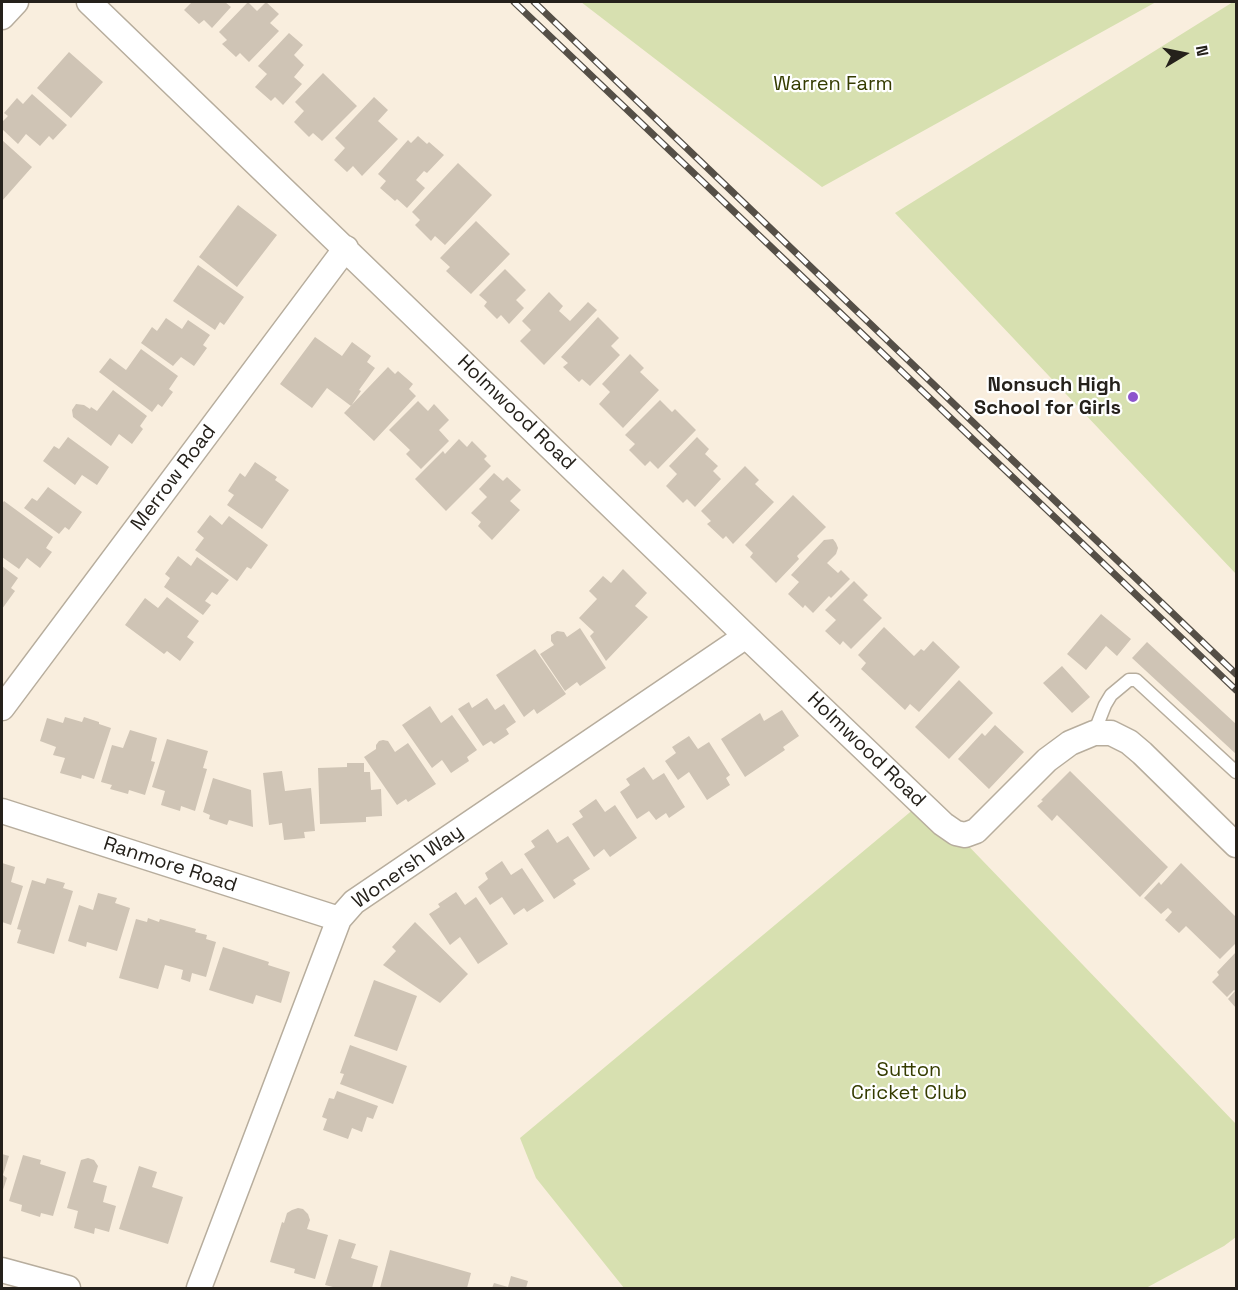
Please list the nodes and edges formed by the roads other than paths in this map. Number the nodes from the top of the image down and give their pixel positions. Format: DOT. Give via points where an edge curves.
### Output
graph roads {
  1 [pos="16,2"];
  2 [pos="89,2"];
  3 [pos="2,18"];
  4 [pos="346,249"];
  5 [pos="746,636"];
  6 [pos="2,708"];
  7 [pos="1094,733"];
  8 [pos="1236,772"];
  9 [pos="2,811"];
  10 [pos="1236,846"];
  11 [pos="339,919"];
  12 [pos="2,1270"];
  13 [pos="68,1288"];
  14 [pos="199,1288"];
  1 -- 3 [label="street"];
  2 -- 4 [label="street, Holmwood Road"];
  4 -- 5 [label="street, Holmwood Road"];
  4 -- 6 [label="street, Merrow Road"];
  5 -- 7 [label="street, Holmwood Road" via="956,833 976,831 1047,760 1070,743"];
  5 -- 11 [label="street, Wonersh Way" via="354,902"];
  7 -- 8 [label="lane" via="1111,695 1129,680 1136,680"];
  7 -- 10 [label="street" via="1111,733 1129,742"];
  9 -- 11 [label="street, Ranmore Road"];
  11 -- 14 [label="street, Wonersh Way"];
  12 -- 13 [label="street"];
}
